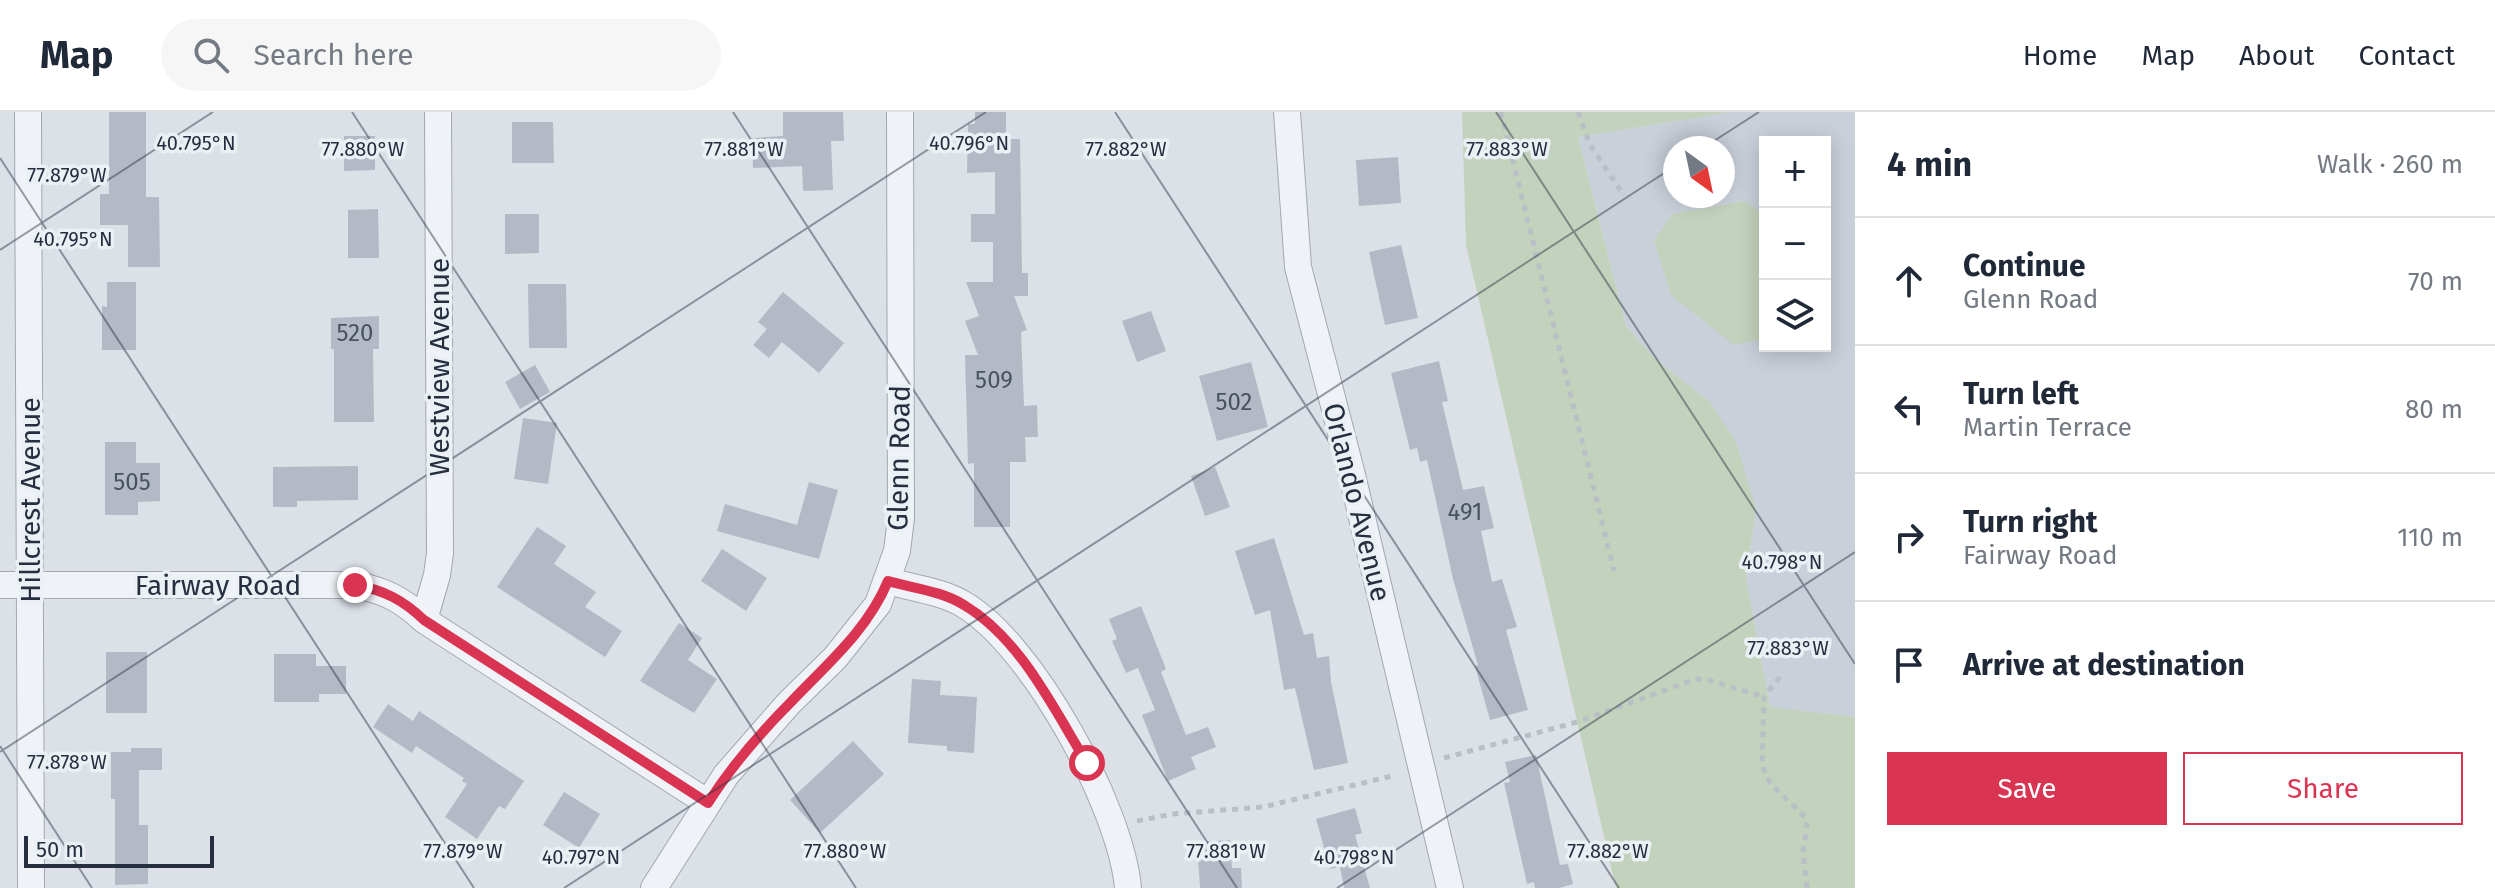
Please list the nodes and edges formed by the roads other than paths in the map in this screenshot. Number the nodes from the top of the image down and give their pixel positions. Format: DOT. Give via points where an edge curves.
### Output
graph roads {
  1 [pos="28,112"];
  2 [pos="438,112"];
  3 [pos="900,112"];
  4 [pos="1287,112"];
  5 [pos="888,581"];
  6 [pos="0,585"];
  7 [pos="30,585"];
  8 [pos="424,620"];
  9 [pos="708,803"];
  10 [pos="21,888"];
  11 [pos="31,888"];
  12 [pos="654,888"];
  13 [pos="1128,888"];
  14 [pos="1450,888"];
  1 -- 7 [label="street, Hillcrest Avenue"];
  2 -- 8 [label="street, Westview Avenue" via="440,553"];
  3 -- 5 [label="street, Glenn Road" via="901,518"];
  4 -- 14 [label="street, Orlando Avenue" via="1298,267"];
  5 -- 9 [label="street, Glenn Road" via="861,628 737,763"];
  5 -- 13 [label="street" via="962,603 1009,642 1087,763 1109,810"];
  6 -- 7 [label="street, Fairway Road"];
  7 -- 8 [label="street, Fairway Road" via="355,585 390,593"];
  7 -- 11 [label="street, Hillcrest Avenue"];
  8 -- 9 [label="street, Fairway Road"];
  9 -- 12 [label="street, Glenn Road"];
  10 -- 11 [label="street"];
}
